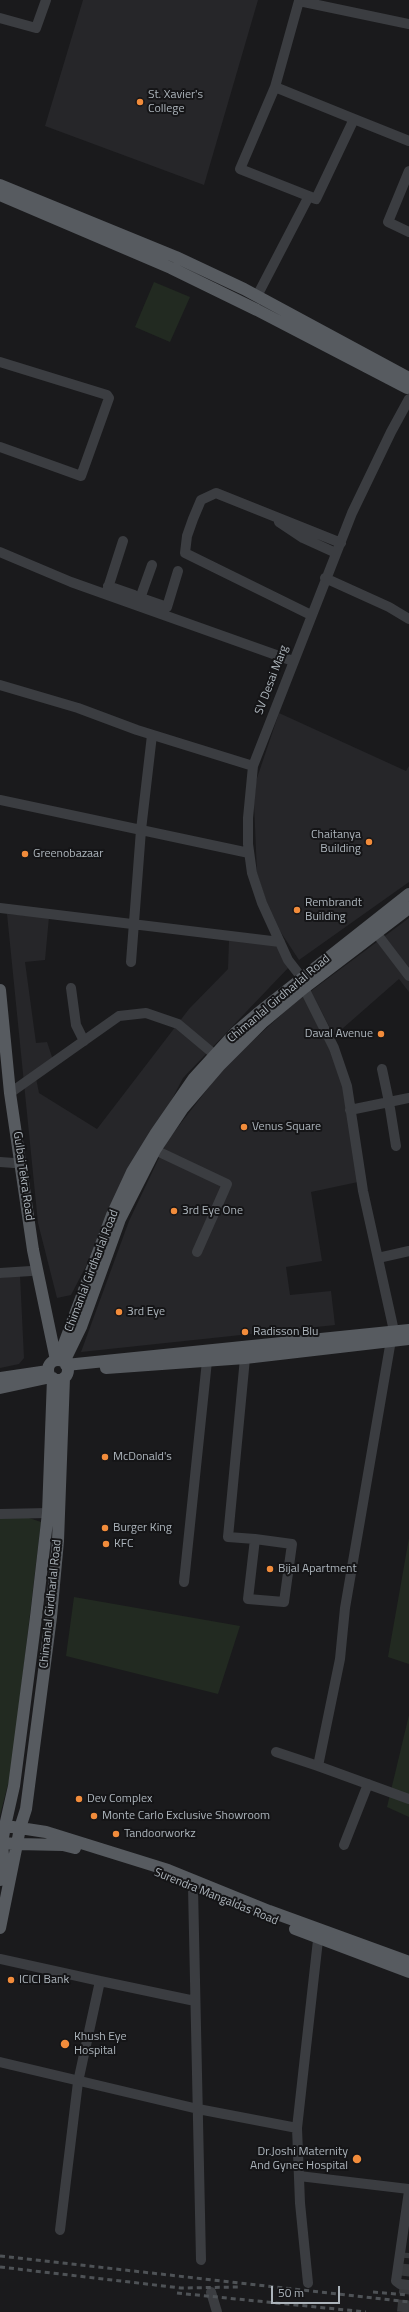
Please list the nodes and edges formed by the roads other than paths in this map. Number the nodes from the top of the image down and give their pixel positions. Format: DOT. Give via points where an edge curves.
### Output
graph roads {
  1 [pos="46,0"];
  2 [pos="0,18"];
  3 [pos="409,24"];
  4 [pos="275,87"];
  5 [pos="354,119"];
  6 [pos="409,141"];
  7 [pos="409,171"];
  8 [pos="0,185"];
  9 [pos="0,195"];
  10 [pos="309,196"];
  11 [pos="409,232"];
  12 [pos="257,296"];
  13 [pos="0,362"];
  14 [pos="409,388"];
  15 [pos="0,447"];
  16 [pos="270,514"];
  17 [pos="123,541"];
  18 [pos="340,543"];
  19 [pos="0,552"];
  20 [pos="336,553"];
  21 [pos="152,565"];
  22 [pos="178,570"];
  23 [pos="325,578"];
  24 [pos="107,590"];
  25 [pos="137,600"];
  26 [pos="165,611"];
  27 [pos="311,615"];
  28 [pos="409,619"];
  29 [pos="293,661"];
  30 [pos="0,685"];
  31 [pos="152,735"];
  32 [pos="253,766"];
  33 [pos="0,800"];
  34 [pos="141,830"];
  35 [pos="249,853"];
  36 [pos="409,894"];
  37 [pos="0,908"];
  38 [pos="409,908"];
  39 [pos="134,924"];
  40 [pos="377,934"];
  41 [pos="280,942"];
  42 [pos="131,962"];
  43 [pos="409,976"];
  44 [pos="303,983"];
  45 [pos="72,988"];
  46 [pos="0,990"];
  47 [pos="84,1041"];
  48 [pos="215,1055"];
  49 [pos="0,1067"];
  50 [pos="382,1069"];
  51 [pos="10,1093"];
  52 [pos="409,1098"];
  53 [pos="389,1102"];
  54 [pos="350,1110"];
  55 [pos="396,1146"];
  56 [pos="155,1150"];
  57 [pos="0,1162"];
  58 [pos="14,1163"];
  59 [pos="409,1251"];
  60 [pos="197,1252"];
  61 [pos="378,1258"];
  62 [pos="31,1271"];
  63 [pos="0,1274"];
  64 [pos="409,1330"];
  65 [pos="393,1336"];
  66 [pos="409,1339"];
  67 [pos="245,1358"];
  68 [pos="207,1361"];
  69 [pos="58,1369"];
  70 [pos="0,1378"];
  71 [pos="0,1388"];
  72 [pos="48,1513"];
  73 [pos="0,1514"];
  74 [pos="255,1539"];
  75 [pos="184,1582"];
  76 [pos="276,1752"];
  77 [pos="318,1766"];
  78 [pos="368,1784"];
  79 [pos="409,1799"];
  80 [pos="2,1827"];
  81 [pos="20,1828"];
  82 [pos="1,1843"];
  83 [pos="17,1844"];
  84 [pos="344,1845"];
  85 [pos="0,1880"];
  86 [pos="193,1887"];
  87 [pos="0,1928"];
  88 [pos="318,1933"];
  89 [pos="0,1959"];
  90 [pos="409,1962"];
  91 [pos="409,1972"];
  92 [pos="100,1981"];
  93 [pos="196,2001"];
  94 [pos="0,2062"];
  95 [pos="78,2082"];
  96 [pos="198,2109"];
  97 [pos="297,2128"];
  98 [pos="299,2176"];
  99 [pos="409,2190"];
  100 [pos="60,2230"];
  101 [pos="201,2260"];
  102 [pos="308,2283"];
  103 [pos="409,2285"];
  104 [pos="211,2292"];
  105 [pos="217,2312"];
  1 -- 2 [label="street" via="36,28"];
  3 -- 4 [label="street" via="299,1"];
  4 -- 5 [label="street"];
  4 -- 10 [label="street" via="240,169"];
  5 -- 6 [label="street"];
  5 -- 10 [label="street" via="316,199"];
  7 -- 11 [label="street" via="388,222"];
  8 -- 12 [label="main road" via="176,257"];
  9 -- 14 [label="main road" via="171,268"];
  10 -- 12 [label="street"];
  12 -- 14 [label="main road"];
  13 -- 15 [label="street" via="109,398 81,476"];
  14 -- 18 [label="street, SV Desai Marg"];
  16 -- 18 [label="street"];
  16 -- 20 [label="street" via="283,526 303,538"];
  16 -- 27 [label="street" via="216,493 201,500 187,536 185,553"];
  17 -- 24 [label="street"];
  18 -- 20 [label="street, SV Desai Marg"];
  19 -- 24 [label="street"];
  20 -- 23 [label="street, SV Desai Marg"];
  21 -- 25 [label="street"];
  22 -- 26 [label="street"];
  23 -- 27 [label="street, SV Desai Marg"];
  23 -- 28 [label="street" via="389,607"];
  24 -- 25 [label="street"];
  25 -- 26 [label="street"];
  26 -- 29 [label="street"];
  27 -- 29 [label="street, SV Desai Marg"];
  29 -- 32 [label="street, SV Desai Marg"];
  30 -- 31 [label="street" via="78,708"];
  31 -- 32 [label="street"];
  31 -- 34 [label="street"];
  32 -- 35 [label="street, SV Desai Marg" via="248,818"];
  33 -- 34 [label="street"];
  34 -- 35 [label="street"];
  34 -- 39 [label="street"];
  35 -- 41 [label="street, SV Desai Marg" via="252,873 262,903"];
  36 -- 44 [label="main road, Chimanlal Girdharlal Road"];
  37 -- 39 [label="street"];
  38 -- 40 [label="main road, Chimanlal Girdharlal Road"];
  39 -- 41 [label="street"];
  39 -- 42 [label="street"];
  40 -- 43 [label="street"];
  40 -- 44 [label="main road, Chimanlal Girdharlal Road"];
  41 -- 44 [label="street, SV Desai Marg"];
  44 -- 48 [label="main road, Chimanlal Girdharlal Road" via="236,1033"];
  44 -- 54 [label="street, SV Desai Marg" via="334,1048 347,1086"];
  44 -- 56 [label="main road, Chimanlal Girdharlal Road" via="219,1066 182,1108"];
  45 -- 47 [label="street" via="76,1025"];
  46 -- 51 [label="main road, Gulbai Tekra Road"];
  47 -- 48 [label="street" via="119,1016 146,1013 178,1024"];
  47 -- 51 [label="street"];
  48 -- 69 [label="main road, Chimanlal Girdharlal Road" via="177,1102 132,1172 112,1215"];
  49 -- 58 [label="main road, Gulbai Tekra Road"];
  50 -- 53 [label="street"];
  51 -- 69 [label="main road, Gulbai Tekra Road" via="33,1250"];
  52 -- 53 [label="street"];
  53 -- 54 [label="street"];
  53 -- 55 [label="street"];
  54 -- 61 [label="street, SV Desai Marg" via="363,1191"];
  56 -- 60 [label="street" via="227,1184"];
  56 -- 69 [label="main road, Chimanlal Girdharlal Road" via="120,1219 81,1327"];
  57 -- 58 [label="street"];
  58 -- 62 [label="main road, Gulbai Tekra Road"];
  59 -- 61 [label="street"];
  61 -- 65 [label="street, SV Desai Marg"];
  62 -- 63 [label="street"];
  62 -- 69 [label="main road, Gulbai Tekra Road" via="40,1313"];
  64 -- 65 [label="main road"];
  65 -- 66 [label="main road"];
  65 -- 67 [label="main road"];
  65 -- 69 [label="main road"];
  65 -- 77 [label="street" via="345,1608 340,1659"];
  67 -- 68 [label="main road"];
  67 -- 74 [label="street" via="228,1537"];
  68 -- 69 [label="main road"];
  68 -- 75 [label="street"];
  69 -- 70 [label="main road"];
  69 -- 71 [label="main road"];
  69 -- 72 [label="main road, Chimanlal Girdharlal Road"];
  69 -- 81 [label="main road, Chimanlal Girdharlal Road" via="58,1541 51,1617 26,1810"];
  72 -- 73 [label="street"];
  72 -- 80 [label="main road, Chimanlal Girdharlal Road" via="14,1786"];
  74 -- 74 [label="street" via="292,1544 284,1602 248,1599"];
  76 -- 77 [label="street"];
  77 -- 78 [label="street"];
  78 -- 79 [label="street"];
  78 -- 84 [label="street"];
  80 -- 81 [label="main road, Surendra Mangaldas Road"];
  80 -- 82 [label="main road, Chimanlal Girdharlal Road"];
  81 -- 83 [label="main road, Chimanlal Girdharlal Road"];
  81 -- 88 [label="main road, Surendra Mangaldas Road" via="46,1832 118,1853"];
  82 -- 83 [label="main road, Surendra Mangaldas Road"];
  82 -- 85 [label="main road"];
  83 -- 86 [label="main road, Surendra Mangaldas Road" via="63,1845 103,1855"];
  83 -- 87 [label="main road"];
  86 -- 88 [label="main road, Surendra Mangaldas Road"];
  86 -- 93 [label="street"];
  88 -- 90 [label="main road, Surendra Mangaldas Road"];
  88 -- 91 [label="main road, Surendra Mangaldas Road"];
  88 -- 97 [label="street"];
  89 -- 92 [label="street"];
  92 -- 93 [label="street"];
  92 -- 95 [label="street"];
  93 -- 96 [label="street"];
  94 -- 95 [label="street"];
  95 -- 96 [label="street"];
  95 -- 100 [label="street"];
  96 -- 97 [label="street"];
  96 -- 101 [label="street"];
  97 -- 98 [label="street"];
  98 -- 99 [label="street"];
  98 -- 102 [label="street"];
  99 -- 103 [label="street" via="396,2281"];
  104 -- 105 [label="street"];
}
